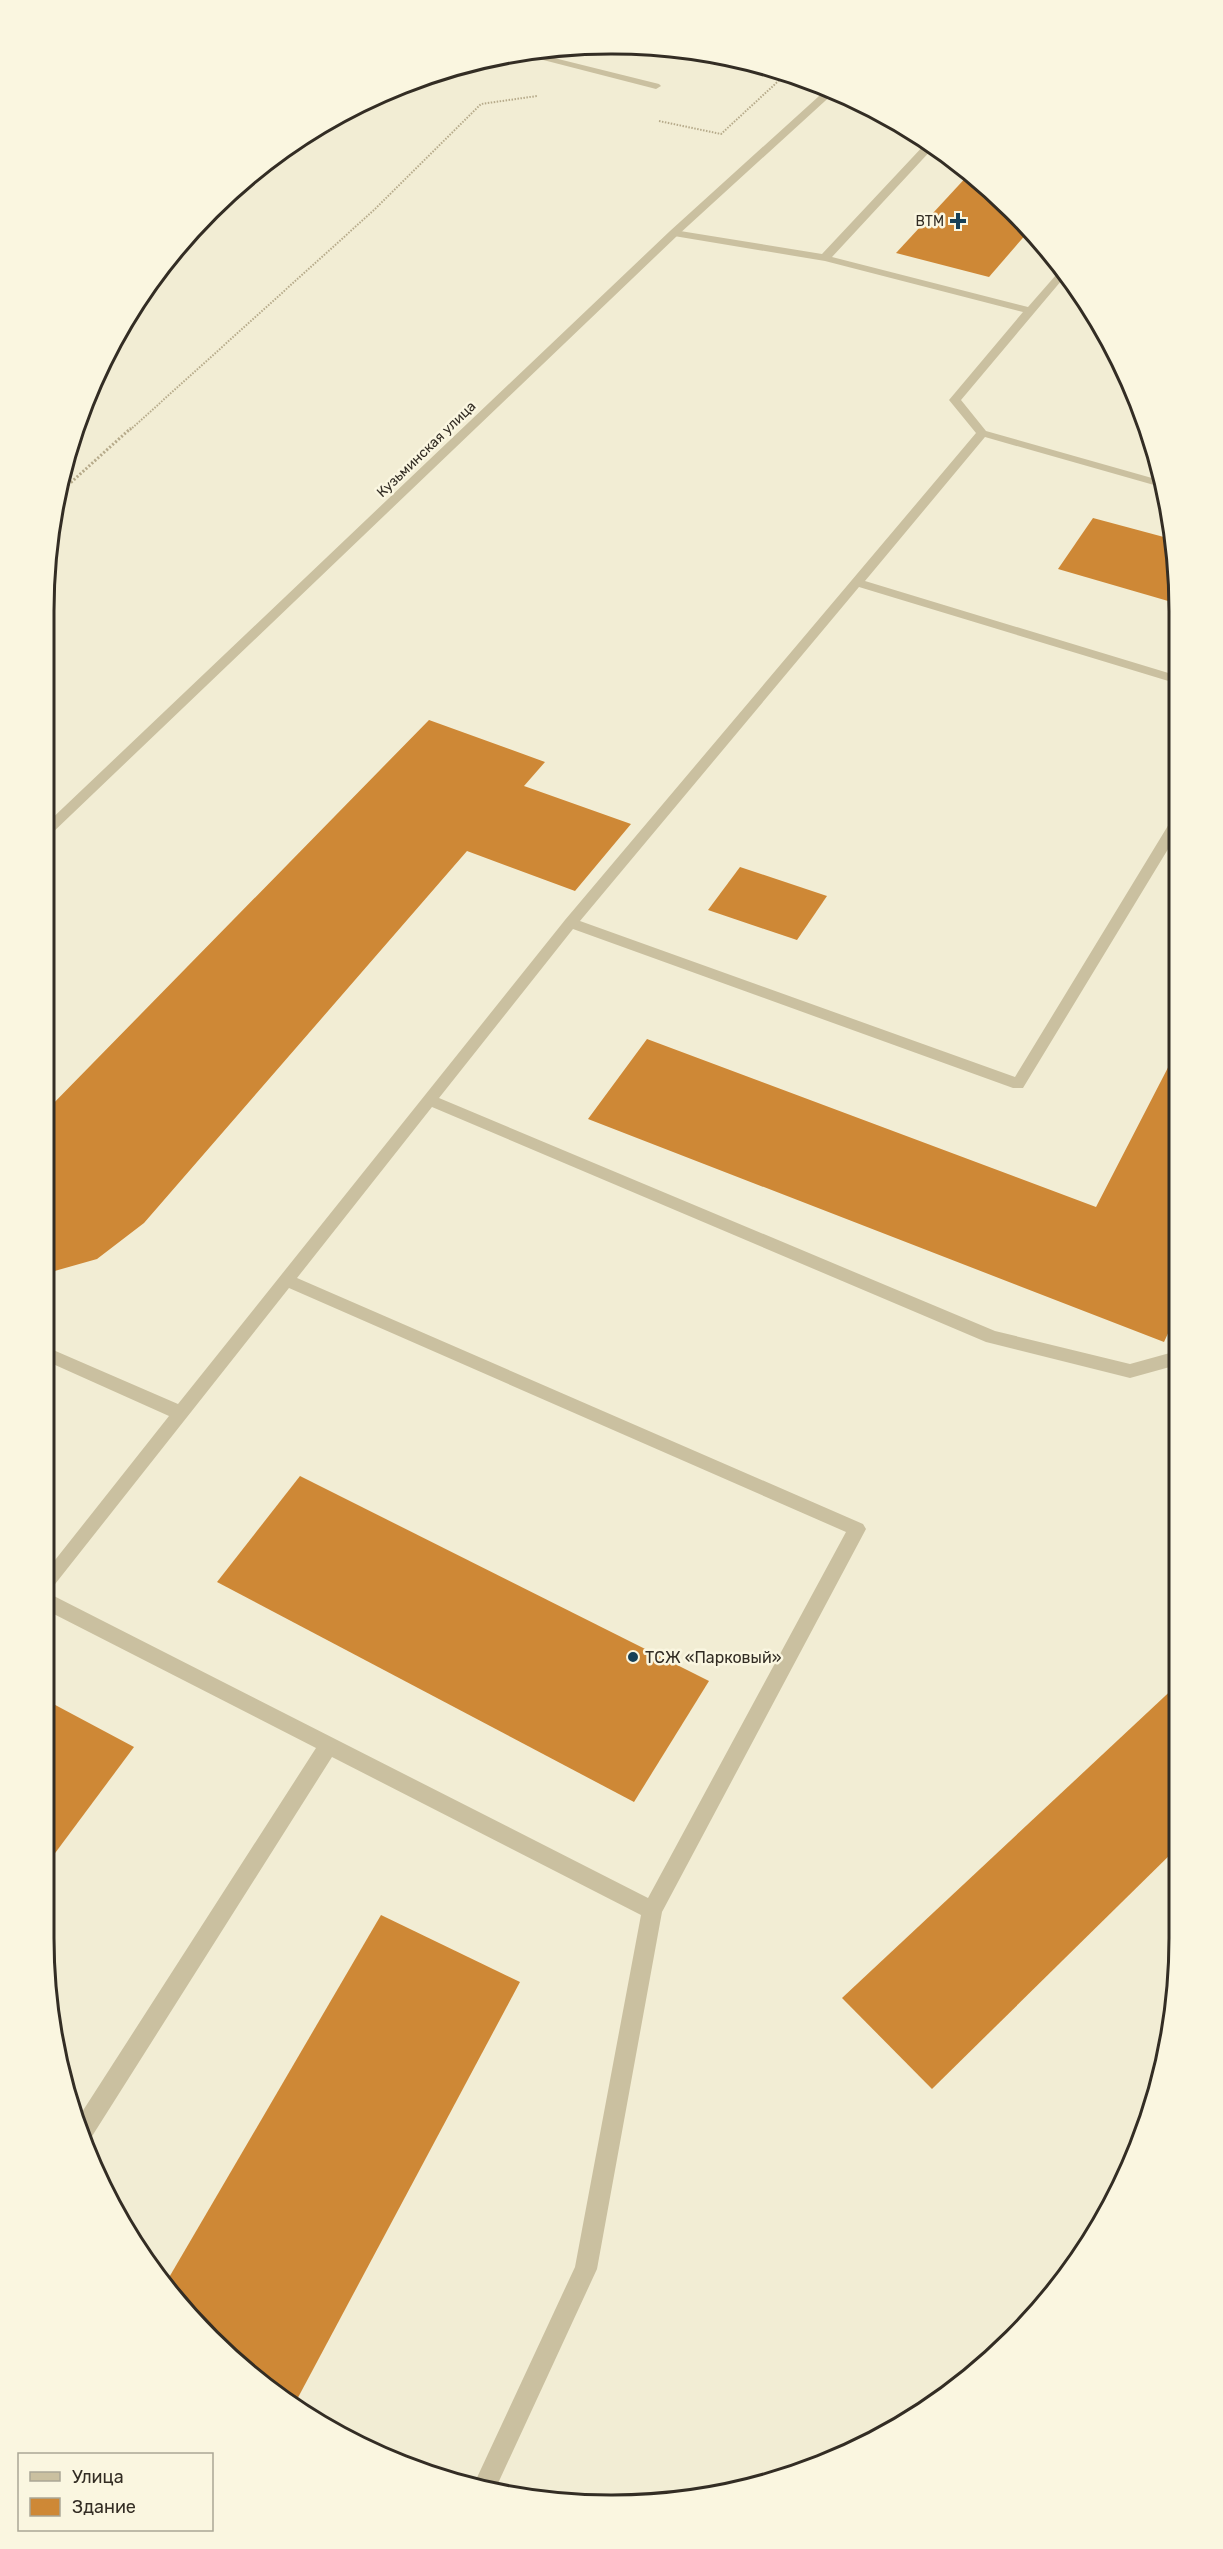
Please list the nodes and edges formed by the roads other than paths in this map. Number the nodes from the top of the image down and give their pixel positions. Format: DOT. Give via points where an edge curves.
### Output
graph roads {
  1 [pos="545,58"];
  2 [pos="656,86"];
  3 [pos="824,96"];
  4 [pos="925,151"];
  5 [pos="674,233"];
  6 [pos="825,258"];
  7 [pos="1058,278"];
  8 [pos="1030,311"];
  9 [pos="982,433"];
  10 [pos="1153,482"];
  11 [pos="856,582"];
  12 [pos="1169,678"];
  13 [pos="54,823"];
  14 [pos="1169,836"];
  15 [pos="570,923"];
  16 [pos="429,1100"];
  17 [pos="286,1280"];
  18 [pos="54,1357"];
  19 [pos="1169,1360"];
  20 [pos="180,1413"];
  21 [pos="54,1574"];
  22 [pos="54,1605"];
  23 [pos="328,1746"];
  24 [pos="652,1910"];
  25 [pos="87,2124"];
  26 [pos="487,2481"];
  1 -- 2 [label="street"];
  3 -- 5 [label="street, Кузьминская улица"];
  4 -- 6 [label="street"];
  5 -- 6 [label="street"];
  5 -- 13 [label="street, Кузьминская улица"];
  6 -- 8 [label="street"];
  7 -- 8 [label="street"];
  8 -- 9 [label="street" via="955,400"];
  9 -- 10 [label="street"];
  9 -- 11 [label="street"];
  11 -- 12 [label="street"];
  11 -- 15 [label="street"];
  14 -- 15 [label="street" via="1018,1084"];
  15 -- 16 [label="street"];
  16 -- 17 [label="street"];
  16 -- 19 [label="street" via="992,1338 1130,1371"];
  17 -- 20 [label="street"];
  17 -- 24 [label="street" via="857,1529"];
  18 -- 20 [label="street"];
  20 -- 21 [label="street"];
  22 -- 23 [label="street"];
  23 -- 24 [label="street"];
  23 -- 25 [label="street"];
  24 -- 26 [label="street" via="586,2269"];
}
